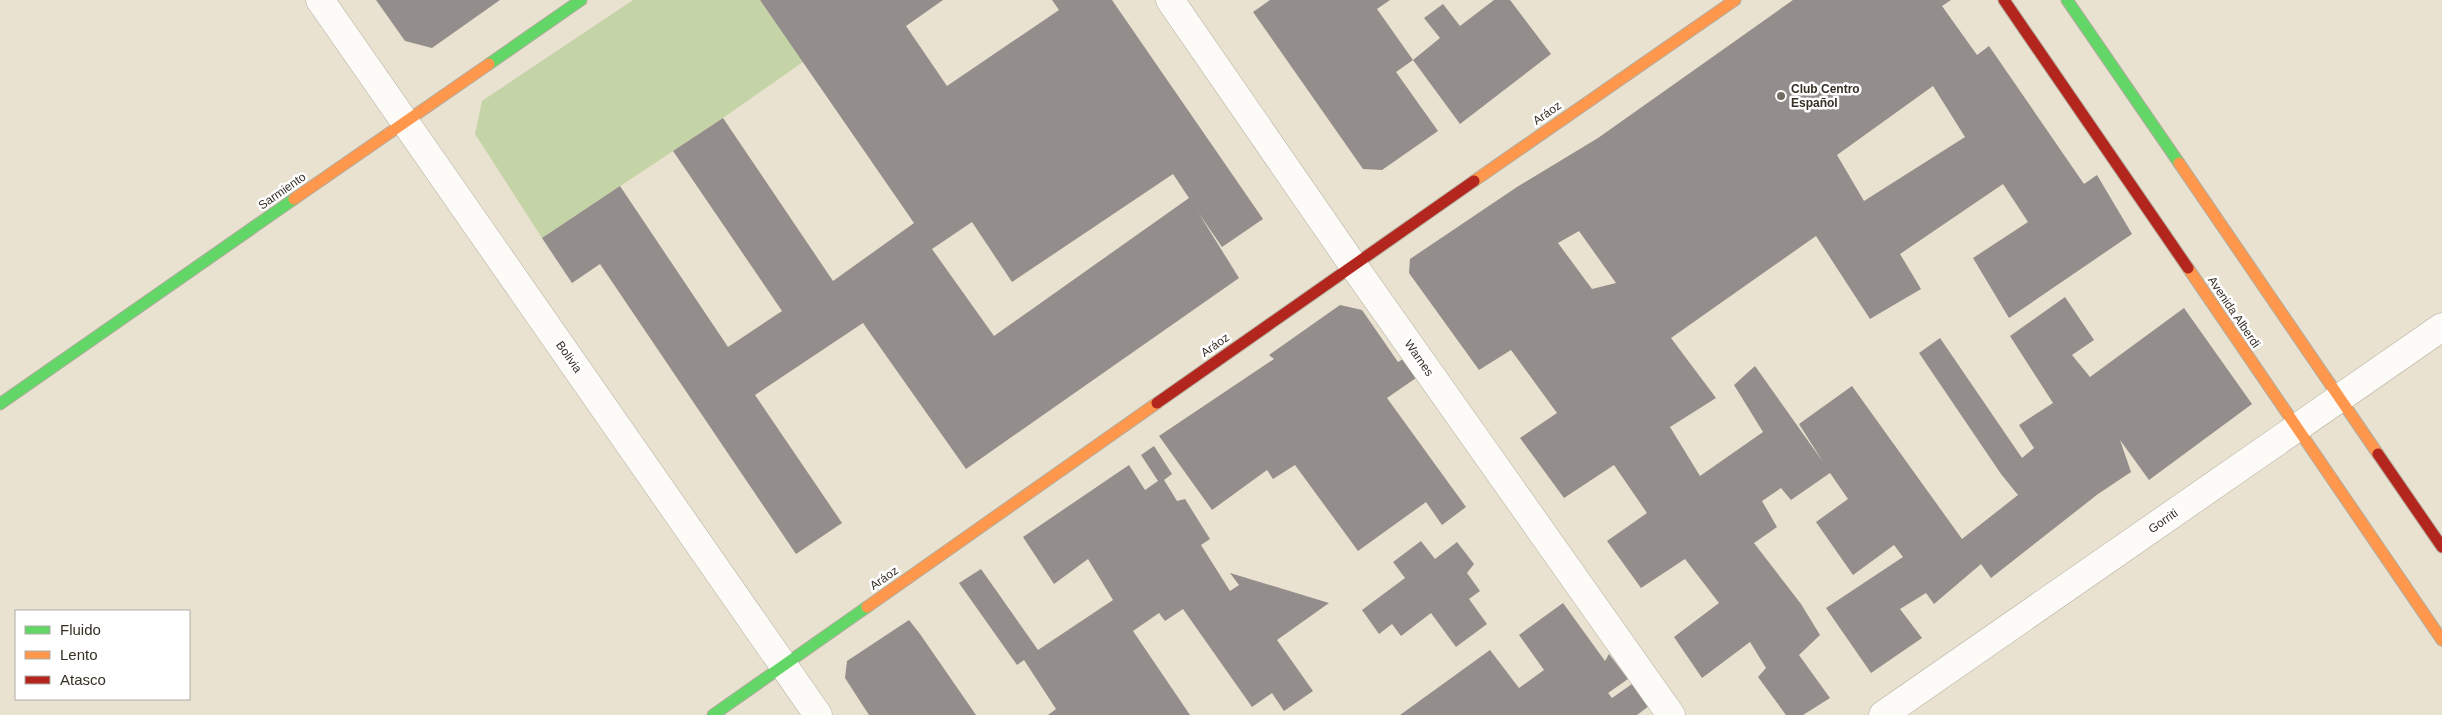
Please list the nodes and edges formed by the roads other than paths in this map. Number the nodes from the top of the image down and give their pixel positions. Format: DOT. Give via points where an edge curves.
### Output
graph roads {
  1 [pos="320,0"];
  2 [pos="581,0"];
  3 [pos="1170,0"];
  4 [pos="1735,0"];
  5 [pos="2004,0"];
  6 [pos="2067,0"];
  7 [pos="405,122"];
  8 [pos="1353,265"];
  9 [pos="2442,327"];
  10 [pos="2340,398"];
  11 [pos="0,404"];
  12 [pos="2296,428"];
  13 [pos="2442,547"];
  14 [pos="2442,640"];
  15 [pos="784,665"];
  16 [pos="713,715"];
  17 [pos="818,715"];
  18 [pos="1671,715"];
  19 [pos="1884,715"];
  1 -- 7 [label="street, Bolivia"];
  2 -- 7 [label="street, Sarmiento"];
  3 -- 8 [label="street, Warnes"];
  4 -- 8 [label="street, Aráoz"];
  5 -- 12 [label="street, Avenida Alberdi"];
  6 -- 10 [label="street"];
  7 -- 11 [label="street, Sarmiento"];
  7 -- 15 [label="street, Bolivia"];
  8 -- 15 [label="street, Aráoz"];
  8 -- 18 [label="street, Warnes"];
  9 -- 10 [label="street, Gorriti"];
  10 -- 12 [label="street, Gorriti"];
  10 -- 13 [label="street"];
  12 -- 14 [label="street, Avenida Alberdi"];
  12 -- 19 [label="street, Gorriti"];
  15 -- 16 [label="street, Aráoz"];
  15 -- 17 [label="street, Bolivia"];
}
